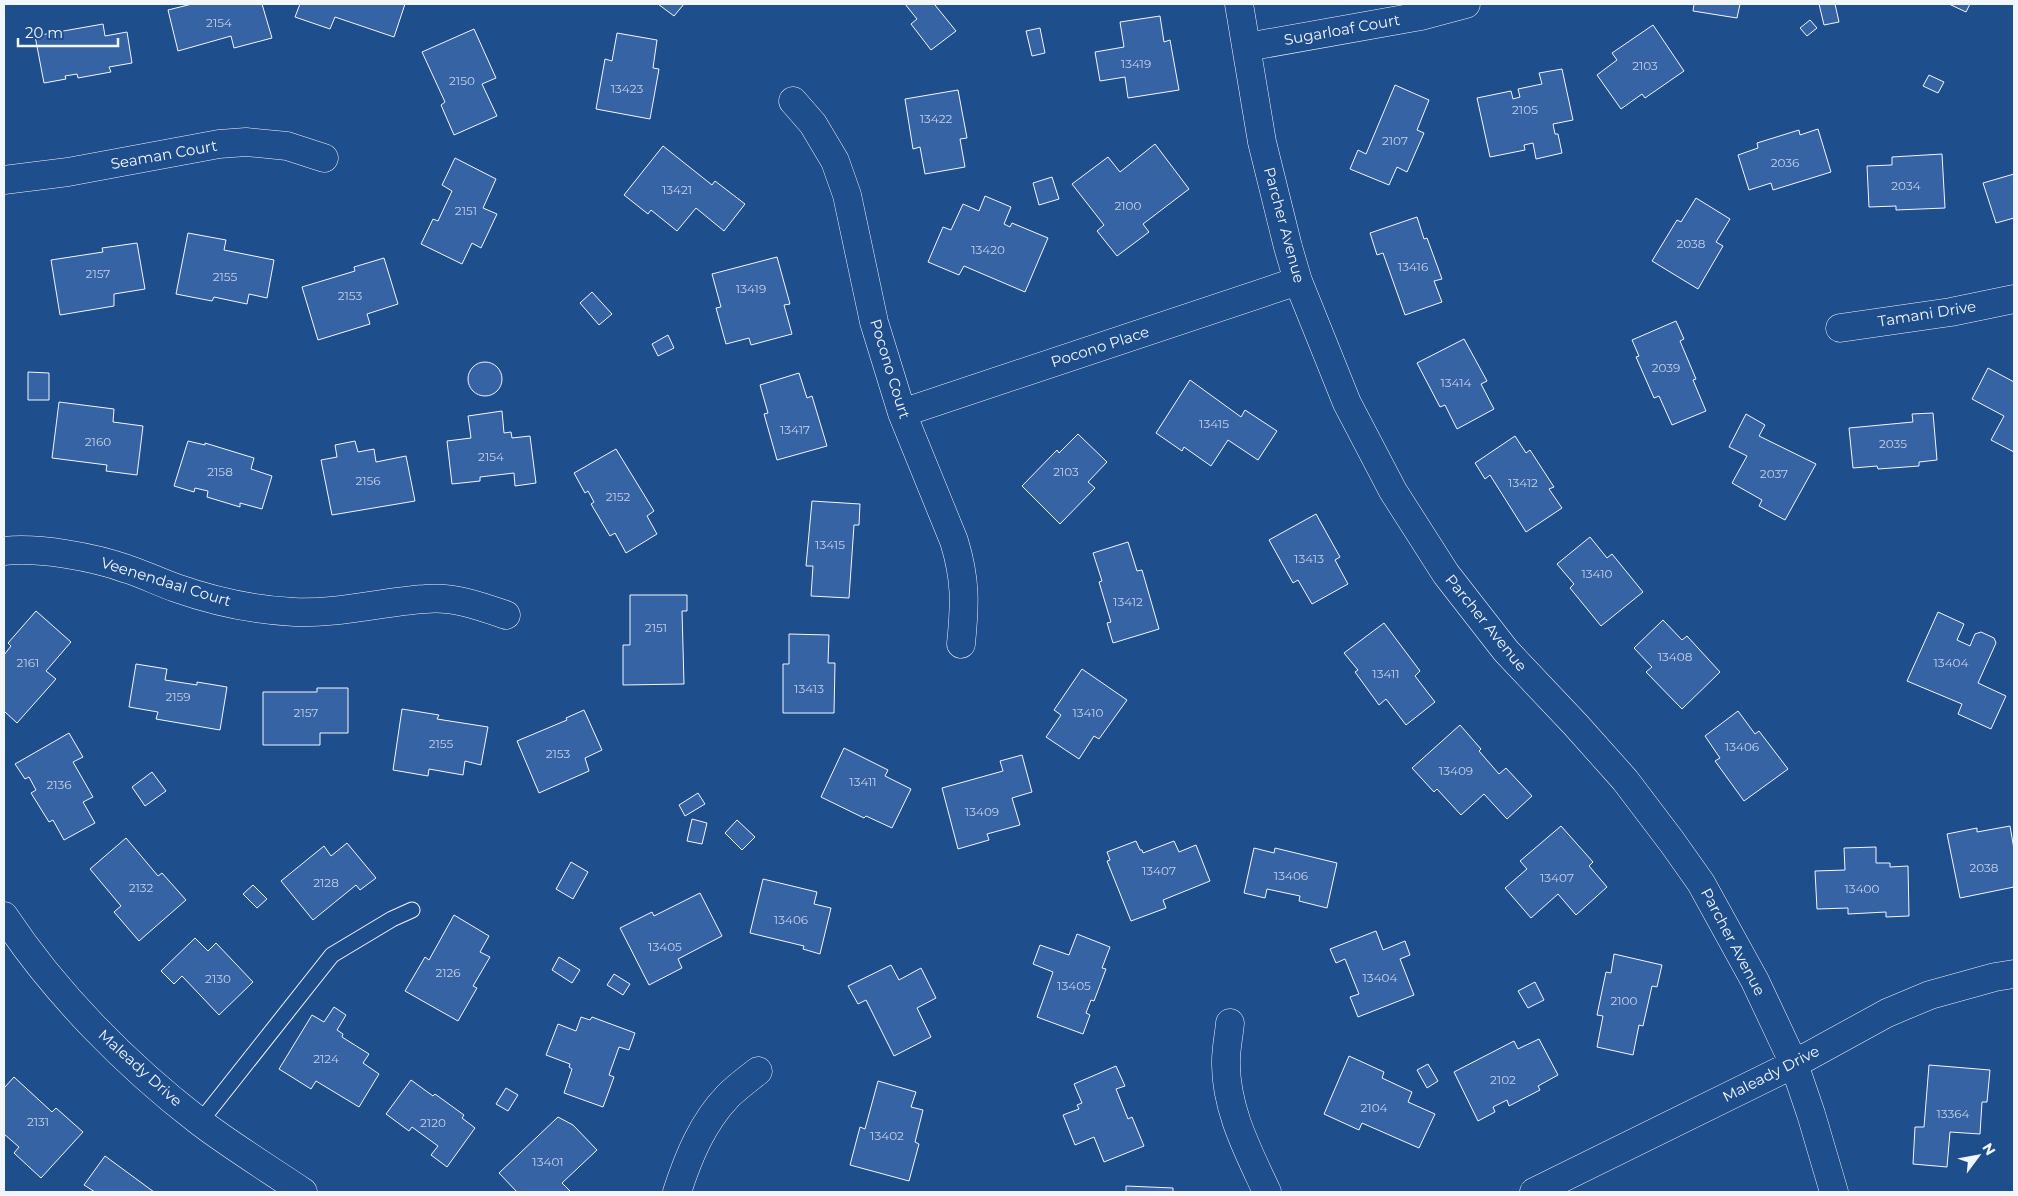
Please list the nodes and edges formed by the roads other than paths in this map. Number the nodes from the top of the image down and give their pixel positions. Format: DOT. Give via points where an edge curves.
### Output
graph roads {
  1 [pos="1239,4"];
  2 [pos="1466,4"];
  3 [pos="1247,47"];
  4 [pos="793,101"];
  5 [pos="324,158"];
  6 [pos="4,180"];
  7 [pos="1298,281"];
  8 [pos="2014,299"];
  9 [pos="1840,328"];
  10 [pos="902,414"];
  11 [pos="4,551"];
  12 [pos="506,615"];
  13 [pos="961,644"];
  14 [pos="412,910"];
  15 [pos="4,916"];
  16 [pos="2014,974"];
  17 [pos="1230,1023"];
  18 [pos="1794,1064"];
  19 [pos="758,1071"];
  20 [pos="200,1122"];
  21 [pos="303,1192"];
  22 [pos="677,1192"];
  23 [pos="1267,1192"];
  24 [pos="1534,1192"];
  25 [pos="1834,1192"];
  1 -- 3 [label="street, Parcher Avenue"];
  2 -- 3 [label="street, Sugarloaf Court" via="1421,16"];
  3 -- 7 [label="street, Parcher Avenue" via="1262,142"];
  4 -- 10 [label="street, Pocono Court" via="813,124 835,161 847,195 874,322"];
  5 -- 6 [label="street, Seaman Court" via="287,146 246,142"];
  7 -- 10 [label="street, Pocono Place"];
  7 -- 18 [label="street, Parcher Avenue" via="1347,403 1393,491 1446,574 1506,651 1625,780 1672,842 1705,890 1755,981"];
  8 -- 9 [label="street, Tamani Drive"];
  10 -- 13 [label="street, Pocono Court" via="960,562 965,602"];
  11 -- 12 [label="street, Veenendaal Court" via="43,552 98,560 222,602 294,612 342,610 427,598 469,602"];
  14 -- 20 [label="lane" via="332,955"];
  15 -- 20 [label="street, Maleady Drive" via="21,942 76,1008 136,1067"];
  16 -- 18 [label="street, Maleady Drive" via="1930,995 1886,1013"];
  17 -- 23 [label="street" via="1226,1062 1230,1098 1240,1133"];
  18 -- 24 [label="street, Maleady Drive"];
  18 -- 25 [label="street, Parcher Avenue"];
  19 -- 22 [label="street" via="727,1097 704,1128"];
  20 -- 21 [label="street, Maleady Drive"];
}
